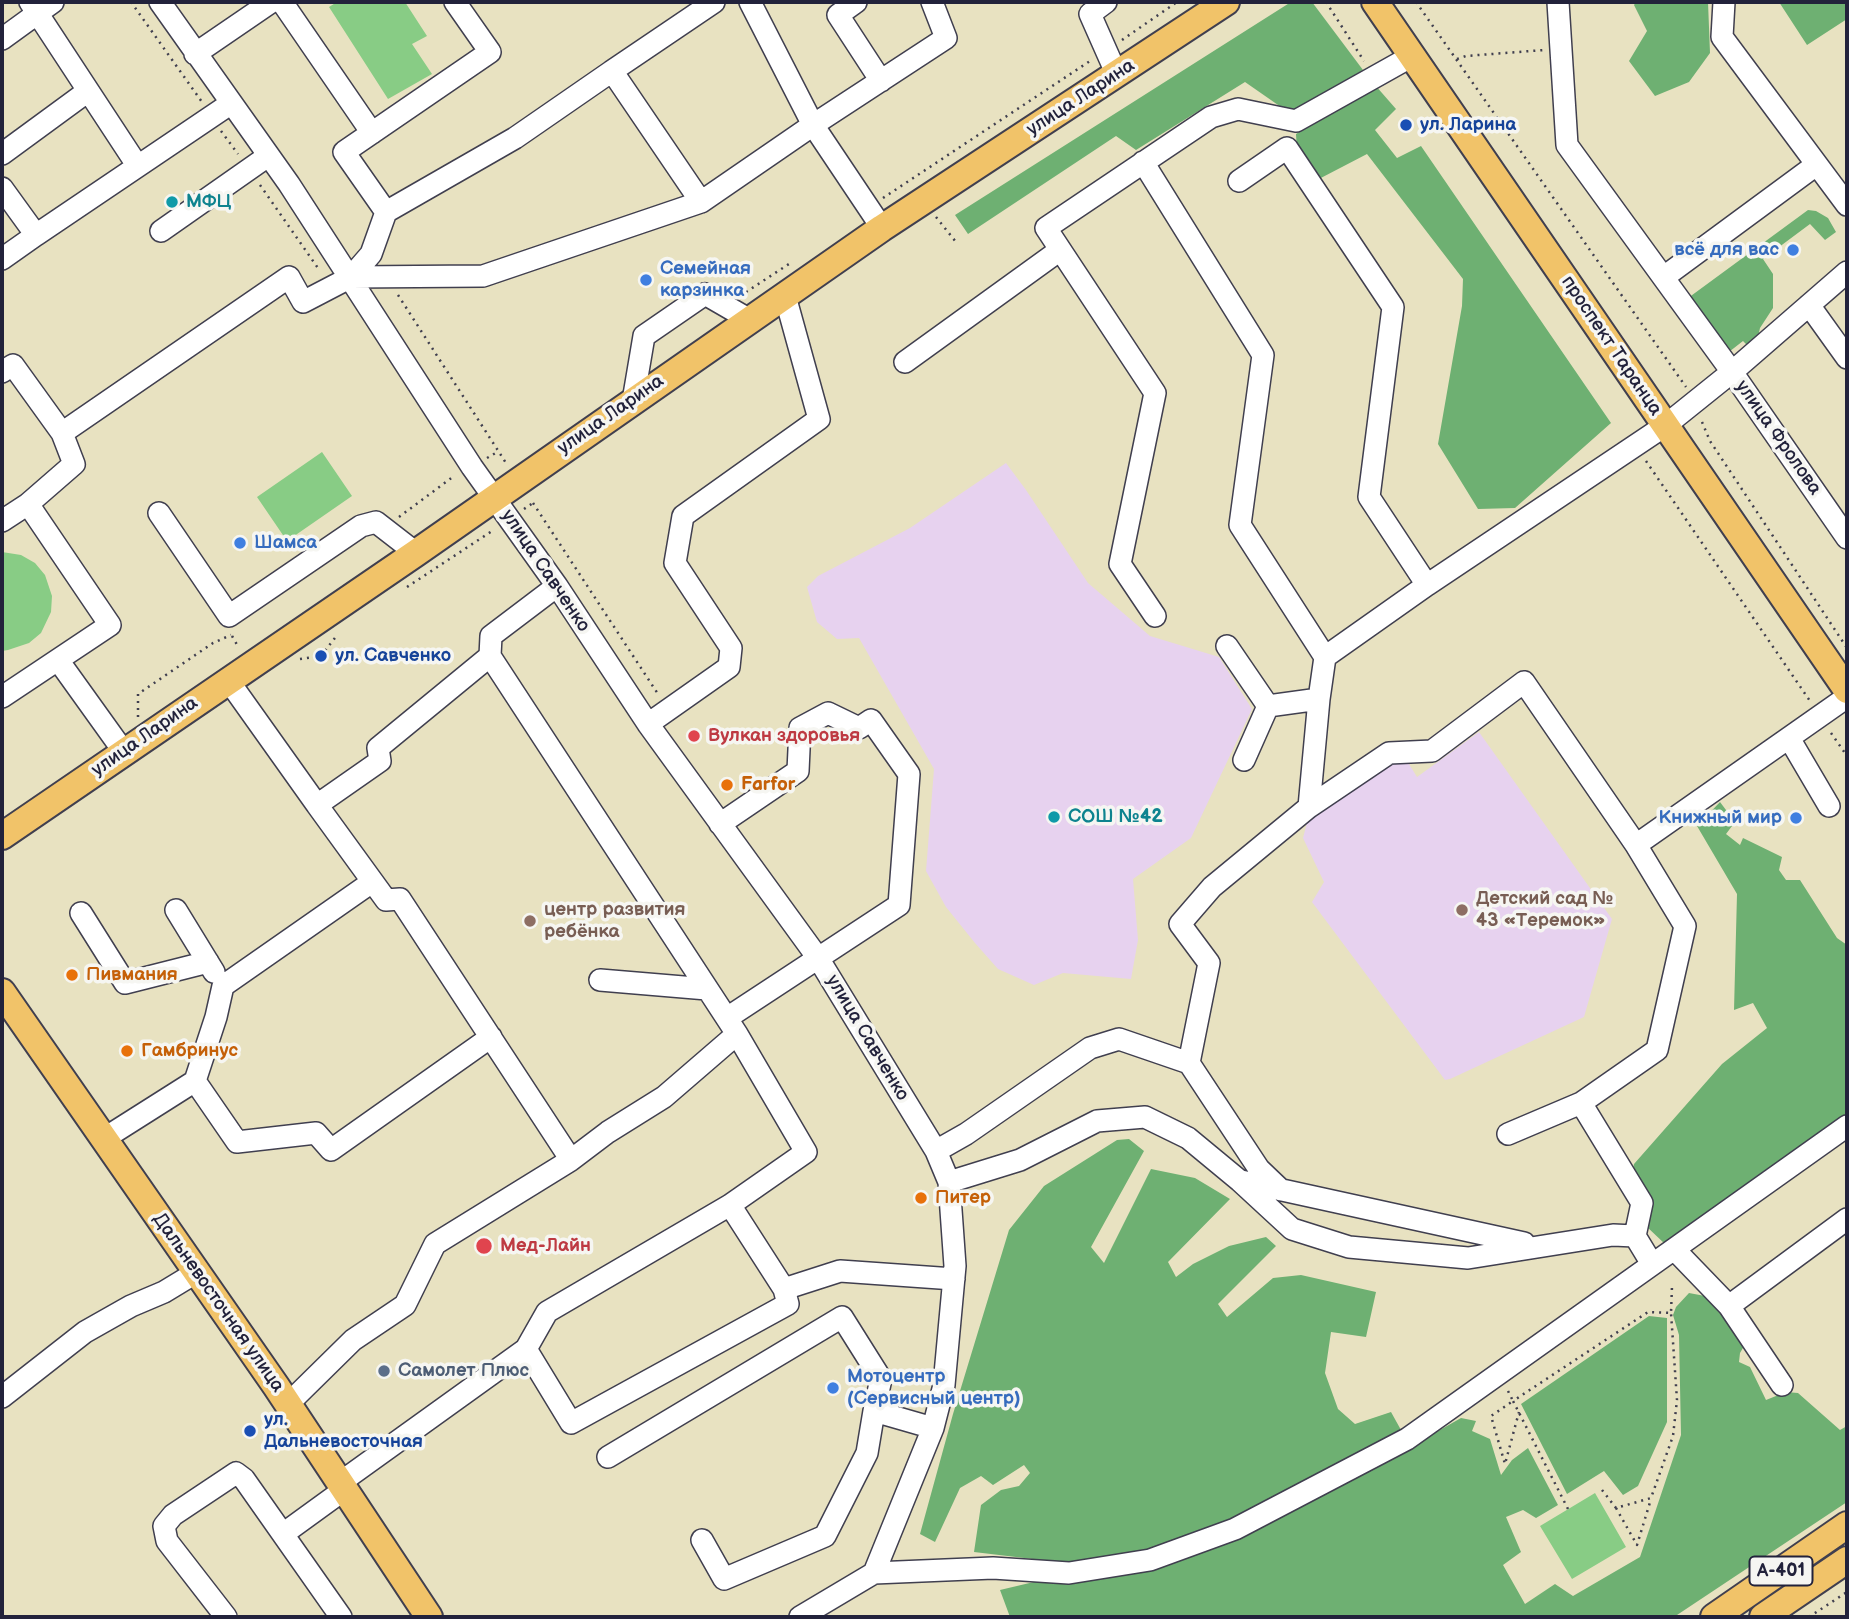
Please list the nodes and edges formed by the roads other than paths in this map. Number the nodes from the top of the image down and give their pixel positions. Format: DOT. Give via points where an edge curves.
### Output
graph roads {
  1 [pos="160,2"];
  2 [pos="271,2"];
  3 [pos="282,2"];
  4 [pos="455,2"];
  5 [pos="714,2"];
  6 [pos="750,2"];
  7 [pos="856,2"];
  8 [pos="932,2"];
  9 [pos="1107,2"];
  10 [pos="1226,2"];
  11 [pos="1375,2"];
  12 [pos="1558,2"];
  13 [pos="1724,2"];
  14 [pos="40,5"];
  15 [pos="2,39"];
  16 [pos="195,54"];
  17 [pos="1412,56"];
  18 [pos="612,71"];
  19 [pos="1117,75"];
  20 [pos="881,81"];
  21 [pos="88,91"];
  22 [pos="230,104"];
  23 [pos="1296,121"];
  24 [pos="813,125"];
  25 [pos="372,133"];
  26 [pos="1287,148"];
  27 [pos="2,154"];
  28 [pos="268,156"];
  29 [pos="1143,162"];
  30 [pos="1816,165"];
  31 [pos="137,166"];
  32 [pos="1239,181"];
  33 [pos="2,188"];
  34 [pos="701,202"];
  35 [pos="1847,205"];
  36 [pos="386,212"];
  37 [pos="876,218"];
  38 [pos="161,231"];
  39 [pos="36,235"];
  40 [pos="1060,250"];
  41 [pos="2,259"];
  42 [pos="1847,272"];
  43 [pos="351,276"];
  44 [pos="1664,277"];
  45 [pos="785,296"];
  46 [pos="1809,305"];
  47 [pos="750,320"];
  48 [pos="1847,359"];
  49 [pos="905,362"];
  50 [pos="2,372"];
  51 [pos="1732,372"];
  52 [pos="633,401"];
  53 [pos="1666,425"];
  54 [pos="62,433"];
  55 [pos="494,496"];
  56 [pos="28,504"];
  57 [pos="159,513"];
  58 [pos="2,521"];
  59 [pos="1847,538"];
  60 [pos="416,553"];
  61 [pos="1427,584"];
  62 [pos="557,586"];
  63 [pos="1155,616"];
  64 [pos="1227,646"];
  65 [pos="490,656"];
  66 [pos="1325,657"];
  67 [pos="58,660"];
  68 [pos="239,672"];
  69 [pos="1847,690"];
  70 [pos="2,697"];
  71 [pos="1847,697"];
  72 [pos="1319,699"];
  73 [pos="1268,706"];
  74 [pos="648,724"];
  75 [pos="1789,738"];
  76 [pos="124,752"];
  77 [pos="1244,760"];
  78 [pos="317,806"];
  79 [pos="1829,806"];
  80 [pos="1309,807"];
  81 [pos="720,824"];
  82 [pos="2,836"];
  83 [pos="1636,845"];
  84 [pos="372,882"];
  85 [pos="176,911"];
  86 [pos="81,913"];
  87 [pos="818,958"];
  88 [pos="208,962"];
  89 [pos="600,980"];
  90 [pos="223,986"];
  91 [pos="707,989"];
  92 [pos="2,992"];
  93 [pos="732,1026"];
  94 [pos="491,1037"];
  95 [pos="1189,1063"];
  96 [pos="195,1081"];
  97 [pos="1581,1103"];
  98 [pos="1847,1126"];
  99 [pos="1508,1134"];
  100 [pos="105,1138"];
  101 [pos="936,1151"];
  102 [pos="571,1160"];
  103 [pos="1240,1181"];
  104 [pos="949,1182"];
  105 [pos="1281,1190"];
  106 [pos="730,1205"];
  107 [pos="1847,1219"];
  108 [pos="1635,1236"];
  109 [pos="1536,1246"];
  110 [pos="1674,1249"];
  111 [pos="1652,1264"];
  112 [pos="197,1272"];
  113 [pos="954,1279"];
  114 [pos="784,1289"];
  115 [pos="1729,1306"];
  116 [pos="526,1349"];
  117 [pos="1782,1385"];
  118 [pos="2,1397"];
  119 [pos="288,1405"];
  120 [pos="874,1411"];
  121 [pos="933,1428"];
  122 [pos="608,1457"];
  123 [pos="343,1486"];
  124 [pos="1847,1525"];
  125 [pos="283,1534"];
  126 [pos="702,1540"];
  127 [pos="1847,1560"];
  128 [pos="874,1573"];
  129 [pos="226,1617"];
  130 [pos="341,1617"];
  131 [pos="429,1617"];
  132 [pos="800,1617"];
  133 [pos="1714,1617"];
  134 [pos="1763,1617"];
  1 -- 16 [label="street, улица Савченко"];
  2 -- 16 [label="street"];
  3 -- 25 [label="street"];
  4 -- 25 [label="street" via="490,52"];
  5 -- 18 [label="street"];
  6 -- 24 [label="street"];
  7 -- 20 [label="street" via="838,15"];
  8 -- 20 [label="street" via="946,38"];
  9 -- 19 [label="street" via="1090,14"];
  10 -- 19 [label="main road, улица Ларина"];
  11 -- 17 [label="main road, проспект Таранца"];
  12 -- 44 [label="street, улица Фролова" via="1567,145"];
  13 -- 30 [label="street" via="1722,37"];
  14 -- 15 [label="street"];
  14 -- 21 [label="street"];
  16 -- 22 [label="street, улица Савченко"];
  17 -- 23 [label="street"];
  17 -- 53 [label="main road, проспект Таранца"];
  18 -- 34 [label="street"];
  18 -- 36 [label="street" via="515,138"];
  19 -- 37 [label="main road, улица Ларина"];
  20 -- 24 [label="street"];
  21 -- 27 [label="street"];
  21 -- 31 [label="street"];
  22 -- 28 [label="street, улица Савченко"];
  22 -- 31 [label="street"];
  23 -- 26 [label="street"];
  23 -- 29 [label="street" via="1238,109 1211,117"];
  24 -- 34 [label="street"];
  24 -- 37 [label="street"];
  25 -- 36 [label="street" via="344,152"];
  26 -- 32 [label="street"];
  26 -- 61 [label="street" via="1393,307 1369,497"];
  28 -- 38 [label="street"];
  28 -- 43 [label="street, улица Савченко"];
  29 -- 40 [label="street" via="1045,228"];
  29 -- 66 [label="street" via="1263,355 1240,525"];
  30 -- 35 [label="street"];
  30 -- 44 [label="street"];
  31 -- 39 [label="street"];
  33 -- 39 [label="street"];
  34 -- 43 [label="street" via="484,276"];
  36 -- 43 [label="street" via="371,254"];
  37 -- 45 [label="main road, улица Ларина"];
  39 -- 41 [label="street"];
  40 -- 49 [label="street"];
  40 -- 63 [label="street" via="1155,393 1120,564"];
  42 -- 46 [label="street"];
  43 -- 54 [label="street" via="303,302 289,277"];
  43 -- 55 [label="street, улица Савченко"];
  44 -- 51 [label="street, улица Фролова"];
  45 -- 47 [label="main road, улица Ларина"];
  45 -- 74 [label="street" via="819,419 683,516 675,563 732,648 729,667"];
  46 -- 48 [label="street"];
  46 -- 51 [label="street"];
  47 -- 52 [label="main road, улица Ларина"];
  47 -- 52 [label="street" via="705,294 654,329 644,336"];
  50 -- 54 [label="street" via="13,365"];
  51 -- 53 [label="street"];
  51 -- 59 [label="street, улица Фролова"];
  52 -- 55 [label="main road, улица Ларина"];
  53 -- 61 [label="street"];
  53 -- 69 [label="main road, проспект Таранца"];
  54 -- 56 [label="street" via="74,464"];
  55 -- 60 [label="main road, улица Ларина"];
  55 -- 62 [label="street, улица Савченко"];
  56 -- 58 [label="street"];
  56 -- 67 [label="street" via="110,625"];
  57 -- 60 [label="street" via="229,616 360,526 376,522"];
  60 -- 68 [label="main road, улица Ларина"];
  61 -- 66 [label="street"];
  62 -- 65 [label="street" via="491,636"];
  62 -- 74 [label="street, улица Савченко"];
  64 -- 73 [label="street"];
  65 -- 78 [label="street" via="378,748 380,761"];
  65 -- 91 [label="street"];
  66 -- 72 [label="street"];
  67 -- 70 [label="street"];
  67 -- 76 [label="street"];
  68 -- 76 [label="main road, улица Ларина"];
  68 -- 78 [label="street"];
  71 -- 75 [label="street"];
  72 -- 73 [label="street"];
  72 -- 80 [label="street"];
  73 -- 77 [label="street"];
  74 -- 81 [label="street, улица Савченко"];
  75 -- 79 [label="street"];
  75 -- 83 [label="street"];
  76 -- 82 [label="main road, улица Ларина"];
  78 -- 84 [label="street"];
  80 -- 83 [label="street" via="1389,753 1432,751 1524,682"];
  80 -- 95 [label="street" via="1212,887 1180,924 1209,963"];
  81 -- 87 [label="street, улица Савченко"];
  81 -- 87 [label="street" via="798,771 800,729 828,713 859,728 871,720 909,774 899,905"];
  83 -- 97 [label="street" via="1685,926 1657,1050"];
  84 -- 90 [label="street"];
  84 -- 94 [label="street" via="386,900 400,899"];
  85 -- 88 [label="street"];
  86 -- 88 [label="street" via="125,983"];
  87 -- 93 [label="street"];
  87 -- 101 [label="street, улица Савченко"];
  88 -- 90 [label="street"];
  89 -- 91 [label="street"];
  90 -- 96 [label="street"];
  91 -- 93 [label="street"];
  92 -- 100 [label="main road, Дальневосточная улица"];
  93 -- 102 [label="street" via="664,1097"];
  93 -- 106 [label="street" via="806,1152"];
  94 -- 96 [label="street" via="331,1150 316,1133 237,1142"];
  94 -- 102 [label="street"];
  95 -- 101 [label="street" via="1119,1039 1090,1048"];
  95 -- 105 [label="street" via="1259,1169"];
  96 -- 100 [label="street"];
  97 -- 99 [label="street"];
  97 -- 108 [label="street" via="1642,1203"];
  98 -- 110 [label="street"];
  100 -- 112 [label="main road, Дальневосточная улица"];
  101 -- 104 [label="street, улица Савченко"];
  102 -- 119 [label="street" via="435,1244 405,1305 352,1340"];
  103 -- 104 [label="street" via="1188,1138 1145,1117 1097,1121 1020,1160"];
  103 -- 105 [label="street"];
  103 -- 109 [label="street" via="1292,1229 1349,1247 1468,1258"];
  104 -- 113 [label="street, улица Савченко"];
  105 -- 109 [label="street"];
  106 -- 114 [label="street"];
  106 -- 116 [label="street" via="547,1312"];
  107 -- 115 [label="street"];
  108 -- 109 [label="street"];
  108 -- 111 [label="street"];
  110 -- 111 [label="street"];
  110 -- 115 [label="street"];
  111 -- 128 [label="street" via="1407,1439 1235,1529 1150,1560 1069,1573 993,1568"];
  112 -- 118 [label="street" via="85,1332"];
  112 -- 119 [label="main road, Дальневосточная улица"];
  113 -- 114 [label="street" via="840,1271"];
  113 -- 121 [label="street, улица Савченко" via="944,1385"];
  114 -- 116 [label="street" via="788,1304 571,1423"];
  115 -- 117 [label="street"];
  116 -- 123 [label="street"];
  119 -- 123 [label="main road, Дальневосточная улица"];
  120 -- 121 [label="street"];
  120 -- 122 [label="street" via="881,1379 842,1317"];
  120 -- 126 [label="street" via="867,1453 825,1536 724,1580"];
  121 -- 128 [label="street, улица Савченко"];
  123 -- 125 [label="street"];
  123 -- 131 [label="main road, Дальневосточная улица"];
  124 -- 133 [label="main road, А-401"];
  125 -- 129 [label="street" via="236,1473 164,1525 167,1541"];
  125 -- 130 [label="street"];
  127 -- 134 [label="main road, А-401"];
  128 -- 132 [label="street"];
}
